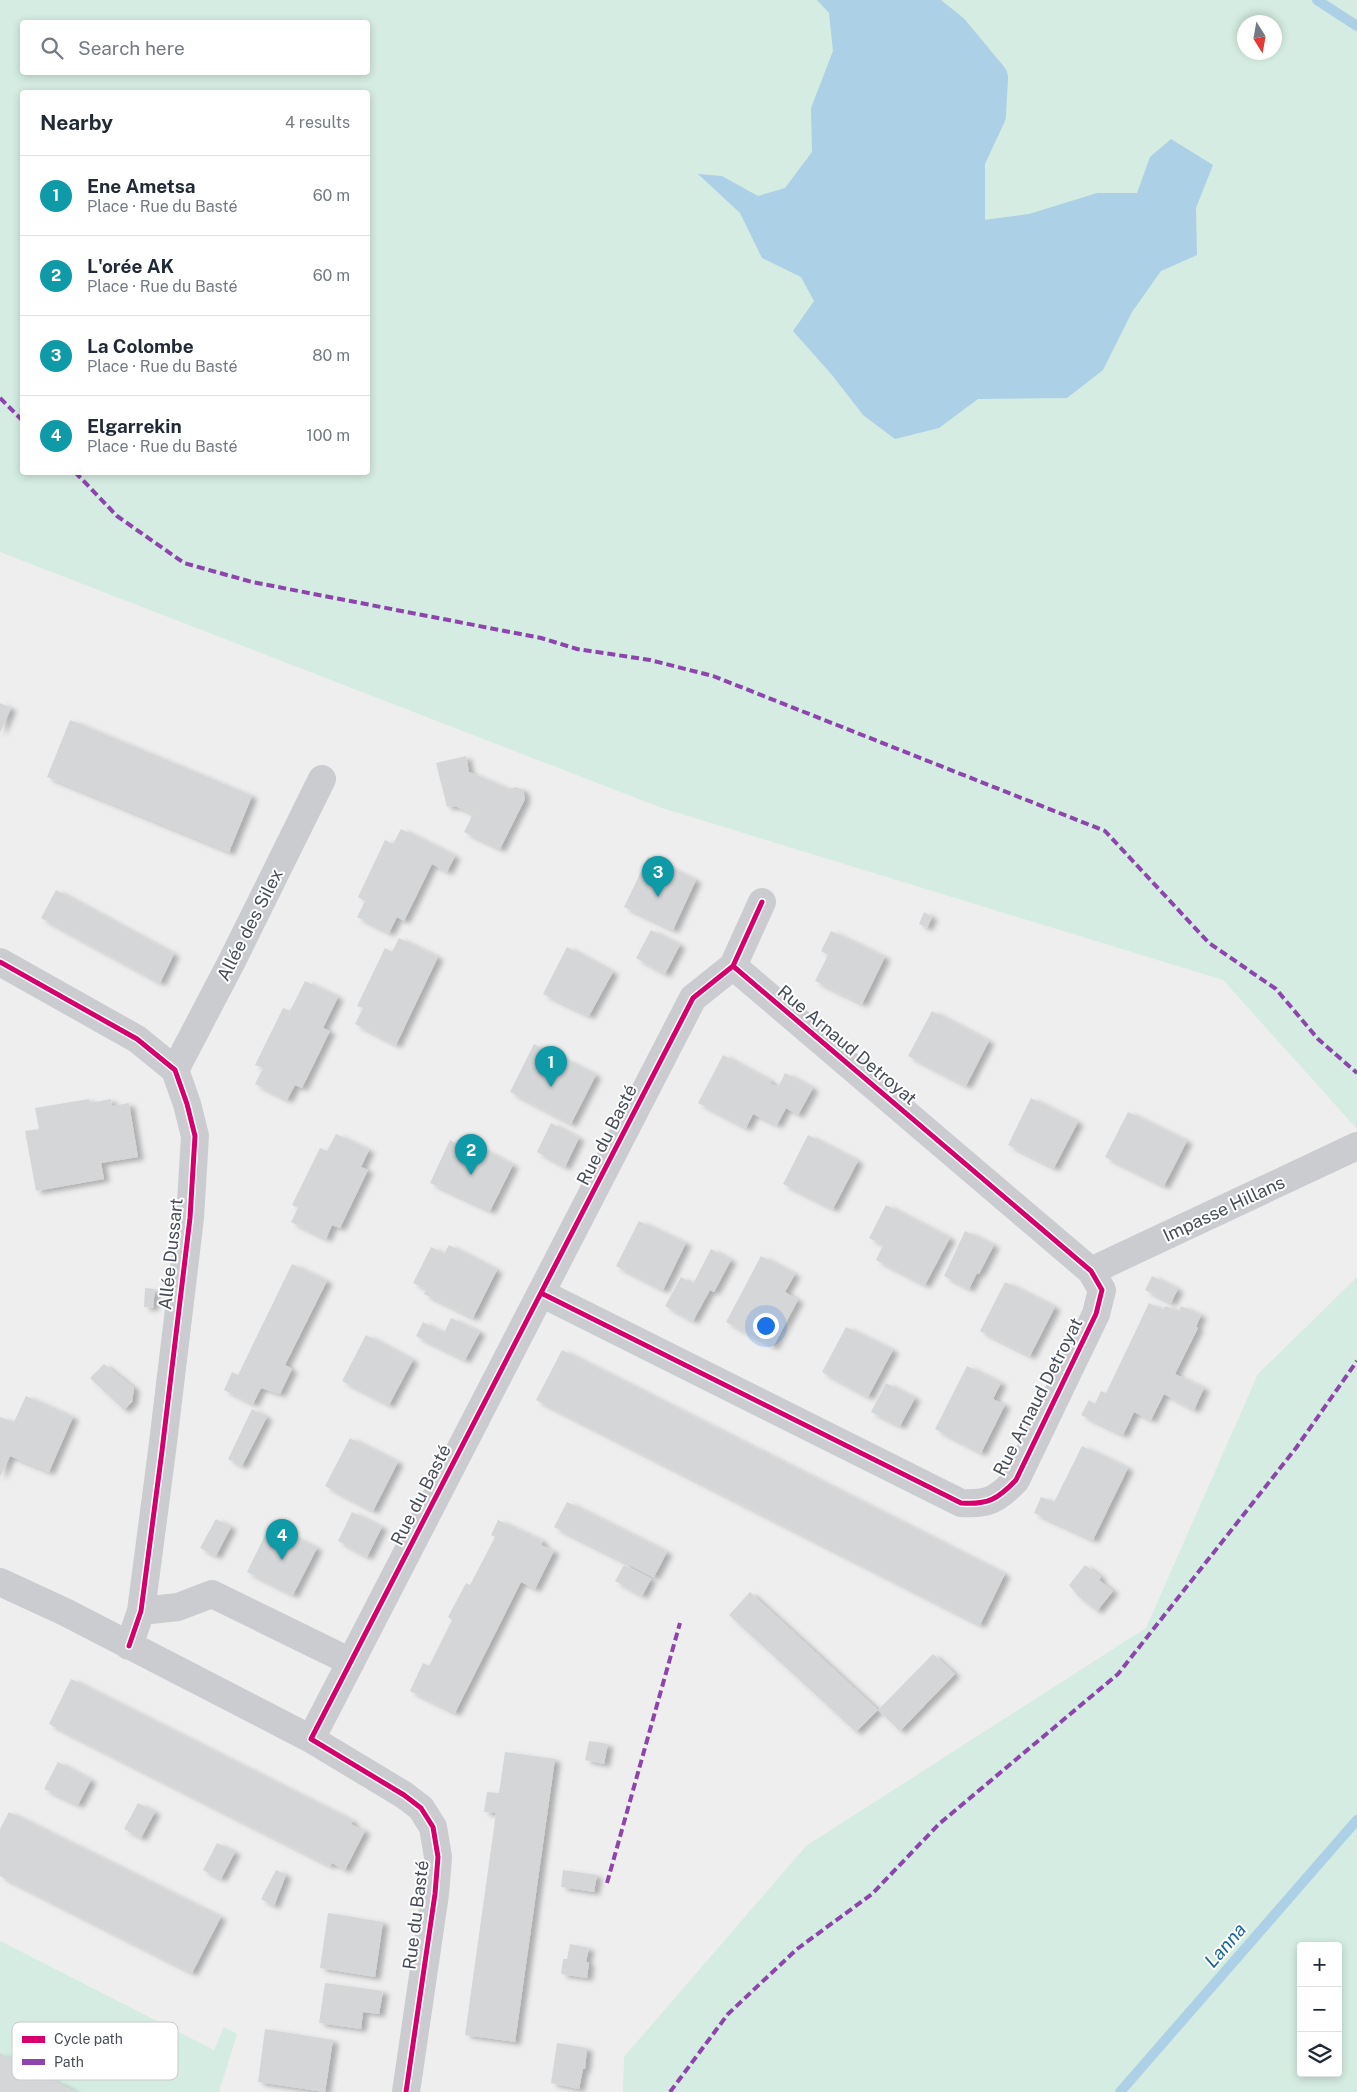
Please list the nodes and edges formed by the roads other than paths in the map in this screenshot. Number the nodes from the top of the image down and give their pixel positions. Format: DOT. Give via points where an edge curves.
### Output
graph roads {
  1 [pos="322,779"];
  2 [pos="762,902"];
  3 [pos="0,962"];
  4 [pos="733,966"];
  5 [pos="175,1070"];
  6 [pos="1357,1146"];
  7 [pos="1092,1271"];
  8 [pos="540,1293"];
  9 [pos="0,1582"];
  10 [pos="141,1611"];
  11 [pos="129,1646"];
  12 [pos="351,1662"];
  13 [pos="312,1739"];
  14 [pos="406,2092"];
  1 -- 5 [label="street, Allée des Silex"];
  2 -- 4 [label="street, Rue du Basté"];
  3 -- 5 [label="street" via="137,1039"];
  4 -- 7 [label="street, Rue Arnaud Detroyat"];
  4 -- 8 [label="street, Rue du Basté" via="693,998"];
  5 -- 10 [label="street, Allée Dussart" via="195,1136 190,1218"];
  6 -- 7 [label="street, Impasse Hillans"];
  7 -- 8 [label="street, Rue Arnaud Detroyat" via="1102,1290 1096,1314 1016,1480 1001,1496 980,1505 961,1504"];
  8 -- 12 [label="street, Rue du Basté"];
  9 -- 11 [label="street, Rue du Basté"];
  10 -- 11 [label="street, Allée Dussart"];
  10 -- 12 [label="street" via="178,1607 212,1594"];
  11 -- 13 [label="street, Rue du Basté"];
  12 -- 13 [label="street, Rue du Basté"];
  13 -- 14 [label="street, Rue du Basté" via="404,1795 421,1808 433,1827 438,1857 435,1894"];
}
